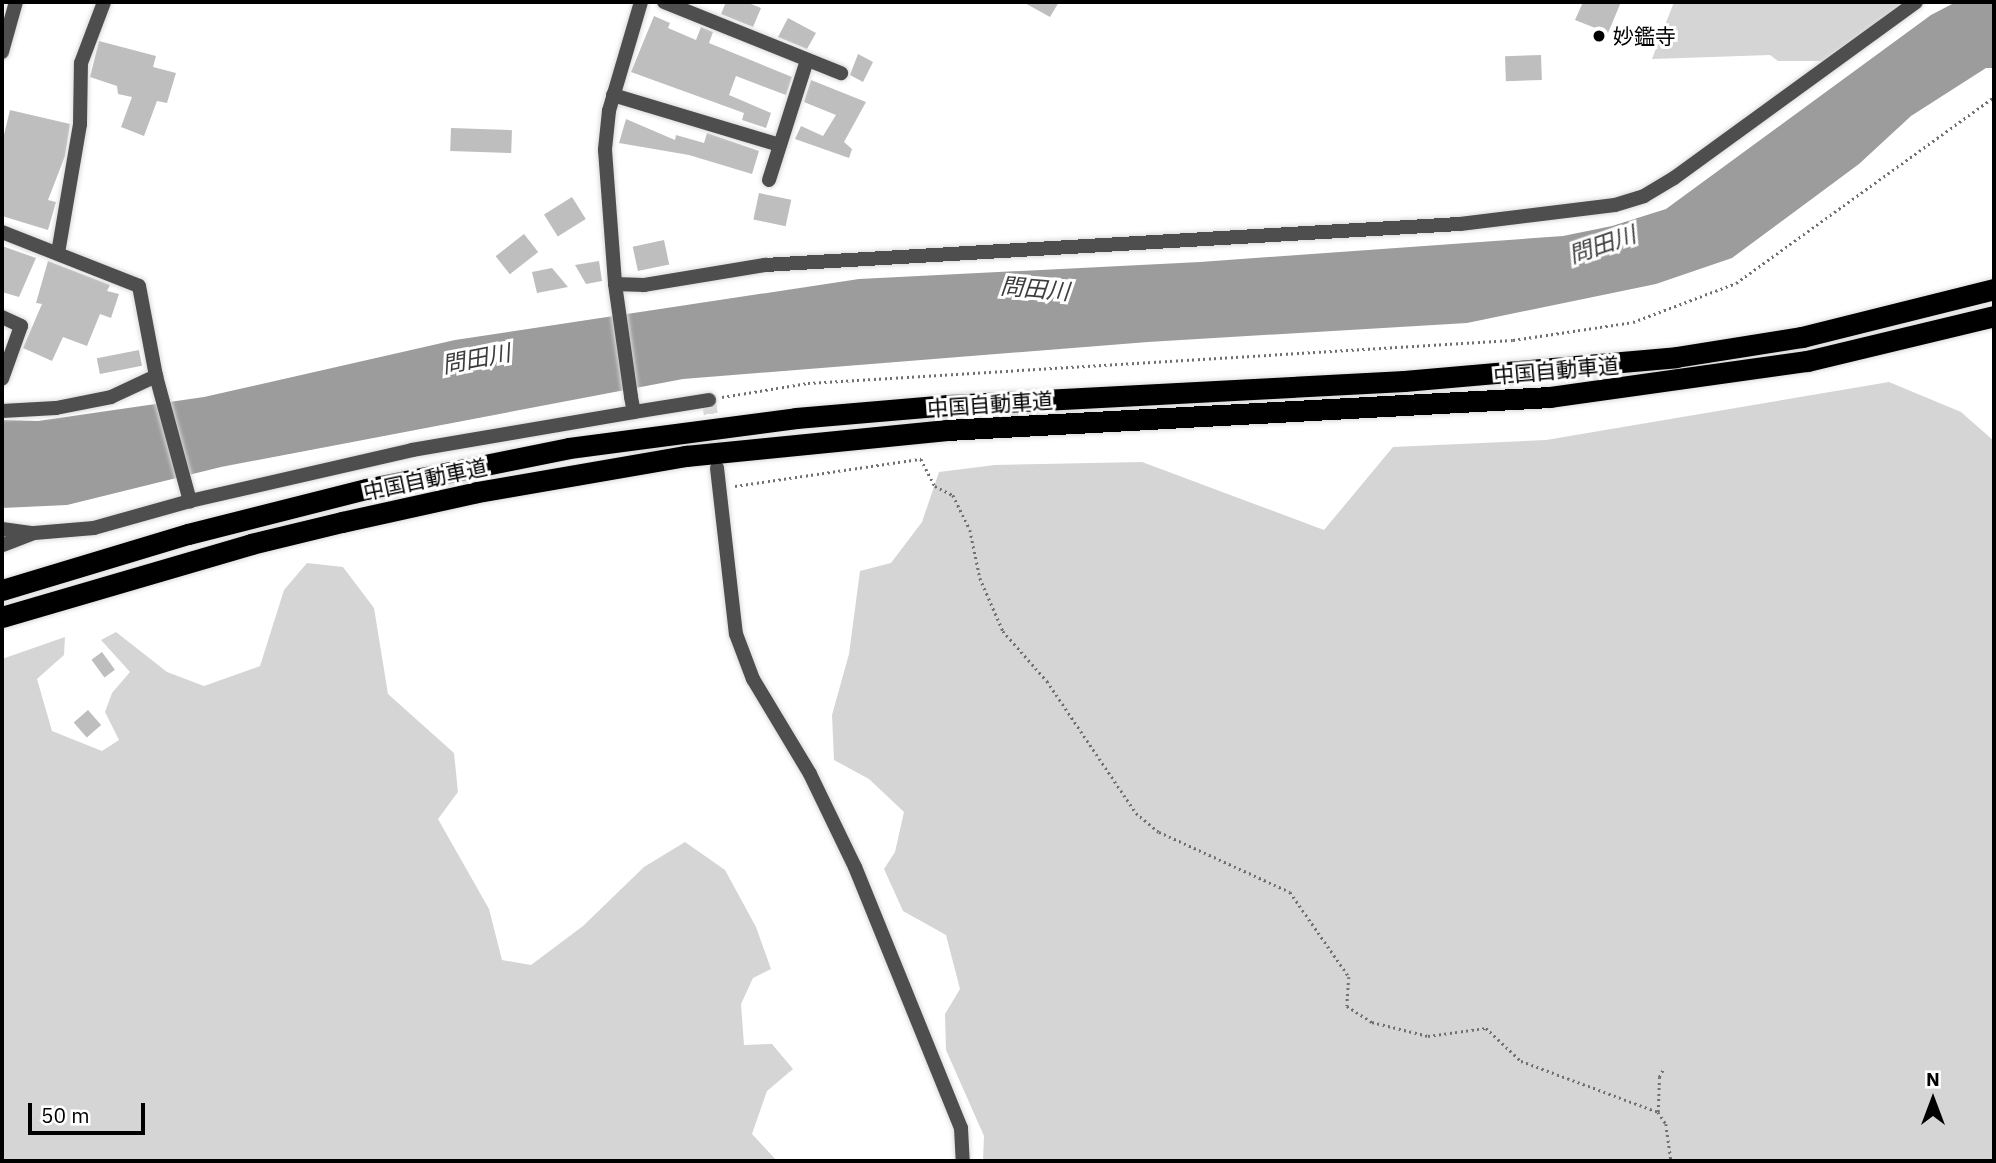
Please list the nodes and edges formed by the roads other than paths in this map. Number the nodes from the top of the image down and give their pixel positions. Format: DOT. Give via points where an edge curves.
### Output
graph roads {
  1 [pos="16,2"];
  2 [pos="104,2"];
  3 [pos="641,2"];
  4 [pos="664,2"];
  5 [pos="1916,2"];
  6 [pos="2,52"];
  7 [pos="807,60"];
  8 [pos="841,73"];
  9 [pos="613,95"];
  10 [pos="780,145"];
  11 [pos="769,180"];
  12 [pos="2,232"];
  13 [pos="58,253"];
  14 [pos="615,284"];
  15 [pos="1994,289"];
  16 [pos="1994,316"];
  17 [pos="2,317"];
  18 [pos="2,379"];
  19 [pos="159,383"];
  20 [pos="709,400"];
  21 [pos="2,411"];
  22 [pos="634,412"];
  23 [pos="717,468"];
  24 [pos="189,498"];
  25 [pos="2,529"];
  26 [pos="34,533"];
  27 [pos="2,545"];
  28 [pos="2,590"];
  29 [pos="2,618"];
  30 [pos="963,1161"];
  1 -- 6 [label="street"];
  2 -- 13 [label="street" via="81,63 80,124"];
  3 -- 9 [label="street"];
  4 -- 7 [label="street"];
  5 -- 14 [label="street" via="1674,178 1644,196 1615,205 1460,224 765,265 644,285"];
  7 -- 8 [label="street"];
  7 -- 10 [label="street"];
  9 -- 10 [label="street"];
  9 -- 14 [label="street" via="605,150"];
  10 -- 11 [label="street"];
  12 -- 13 [label="street"];
  13 -- 19 [label="street" via="139,286"];
  14 -- 22 [label="street"];
  15 -- 28 [label="highway, 中国自動車道" via="1802,337 1676,358 1404,381 948,405 796,418 569,449 366,489 188,534"];
  16 -- 29 [label="highway, 中国自動車道" via="1807,361 1550,397 947,430 686,456 477,492 342,522 251,544"];
  17 -- 18 [label="street" via="21,326"];
  19 -- 21 [label="street" via="56,408"];
  19 -- 24 [label="street"];
  20 -- 22 [label="street"];
  22 -- 24 [label="street" via="412,450"];
  23 -- 30 [label="street" via="736,634 753,679 810,774 855,867 961,1128"];
  24 -- 26 [label="street" via="94,528"];
  25 -- 26 [label="street"];
  26 -- 27 [label="street"];
}
